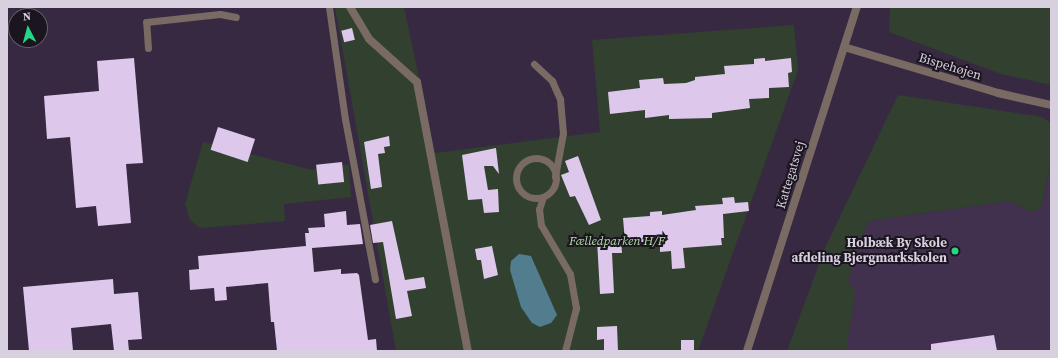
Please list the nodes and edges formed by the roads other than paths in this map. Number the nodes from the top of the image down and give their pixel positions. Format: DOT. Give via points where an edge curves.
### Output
graph roads {
  1 [pos="329,7"];
  2 [pos="350,7"];
  3 [pos="857,7"];
  4 [pos="236,18"];
  5 [pos="844,47"];
  6 [pos="148,48"];
  7 [pos="534,64"];
  8 [pos="1051,106"];
  9 [pos="555,176"];
  10 [pos="543,197"];
  11 [pos="375,279"];
  12 [pos="468,351"];
  13 [pos="565,351"];
  14 [pos="747,351"];
  1 -- 11 [label="lane" via="345,119"];
  2 -- 12 [label="street" via="369,39 417,82"];
  3 -- 5 [label="street, Kattegatsvej"];
  4 -- 6 [label="lane" via="220,14 146,22"];
  5 -- 8 [label="street, Bispehøjen" via="998,94"];
  5 -- 14 [label="street, Kattegatsvej"];
  7 -- 9 [label="lane" via="552,81 560,99 563,133"];
  9 -- 10 [label="lane" via="553,188"];
  9 -- 10 [label="lane" via="550,165 540,159 527,160 518,169 516,183 523,194 529,197"];
  10 -- 13 [label="lane" via="539,213 544,232 565,263 572,283 576,308"];
}
